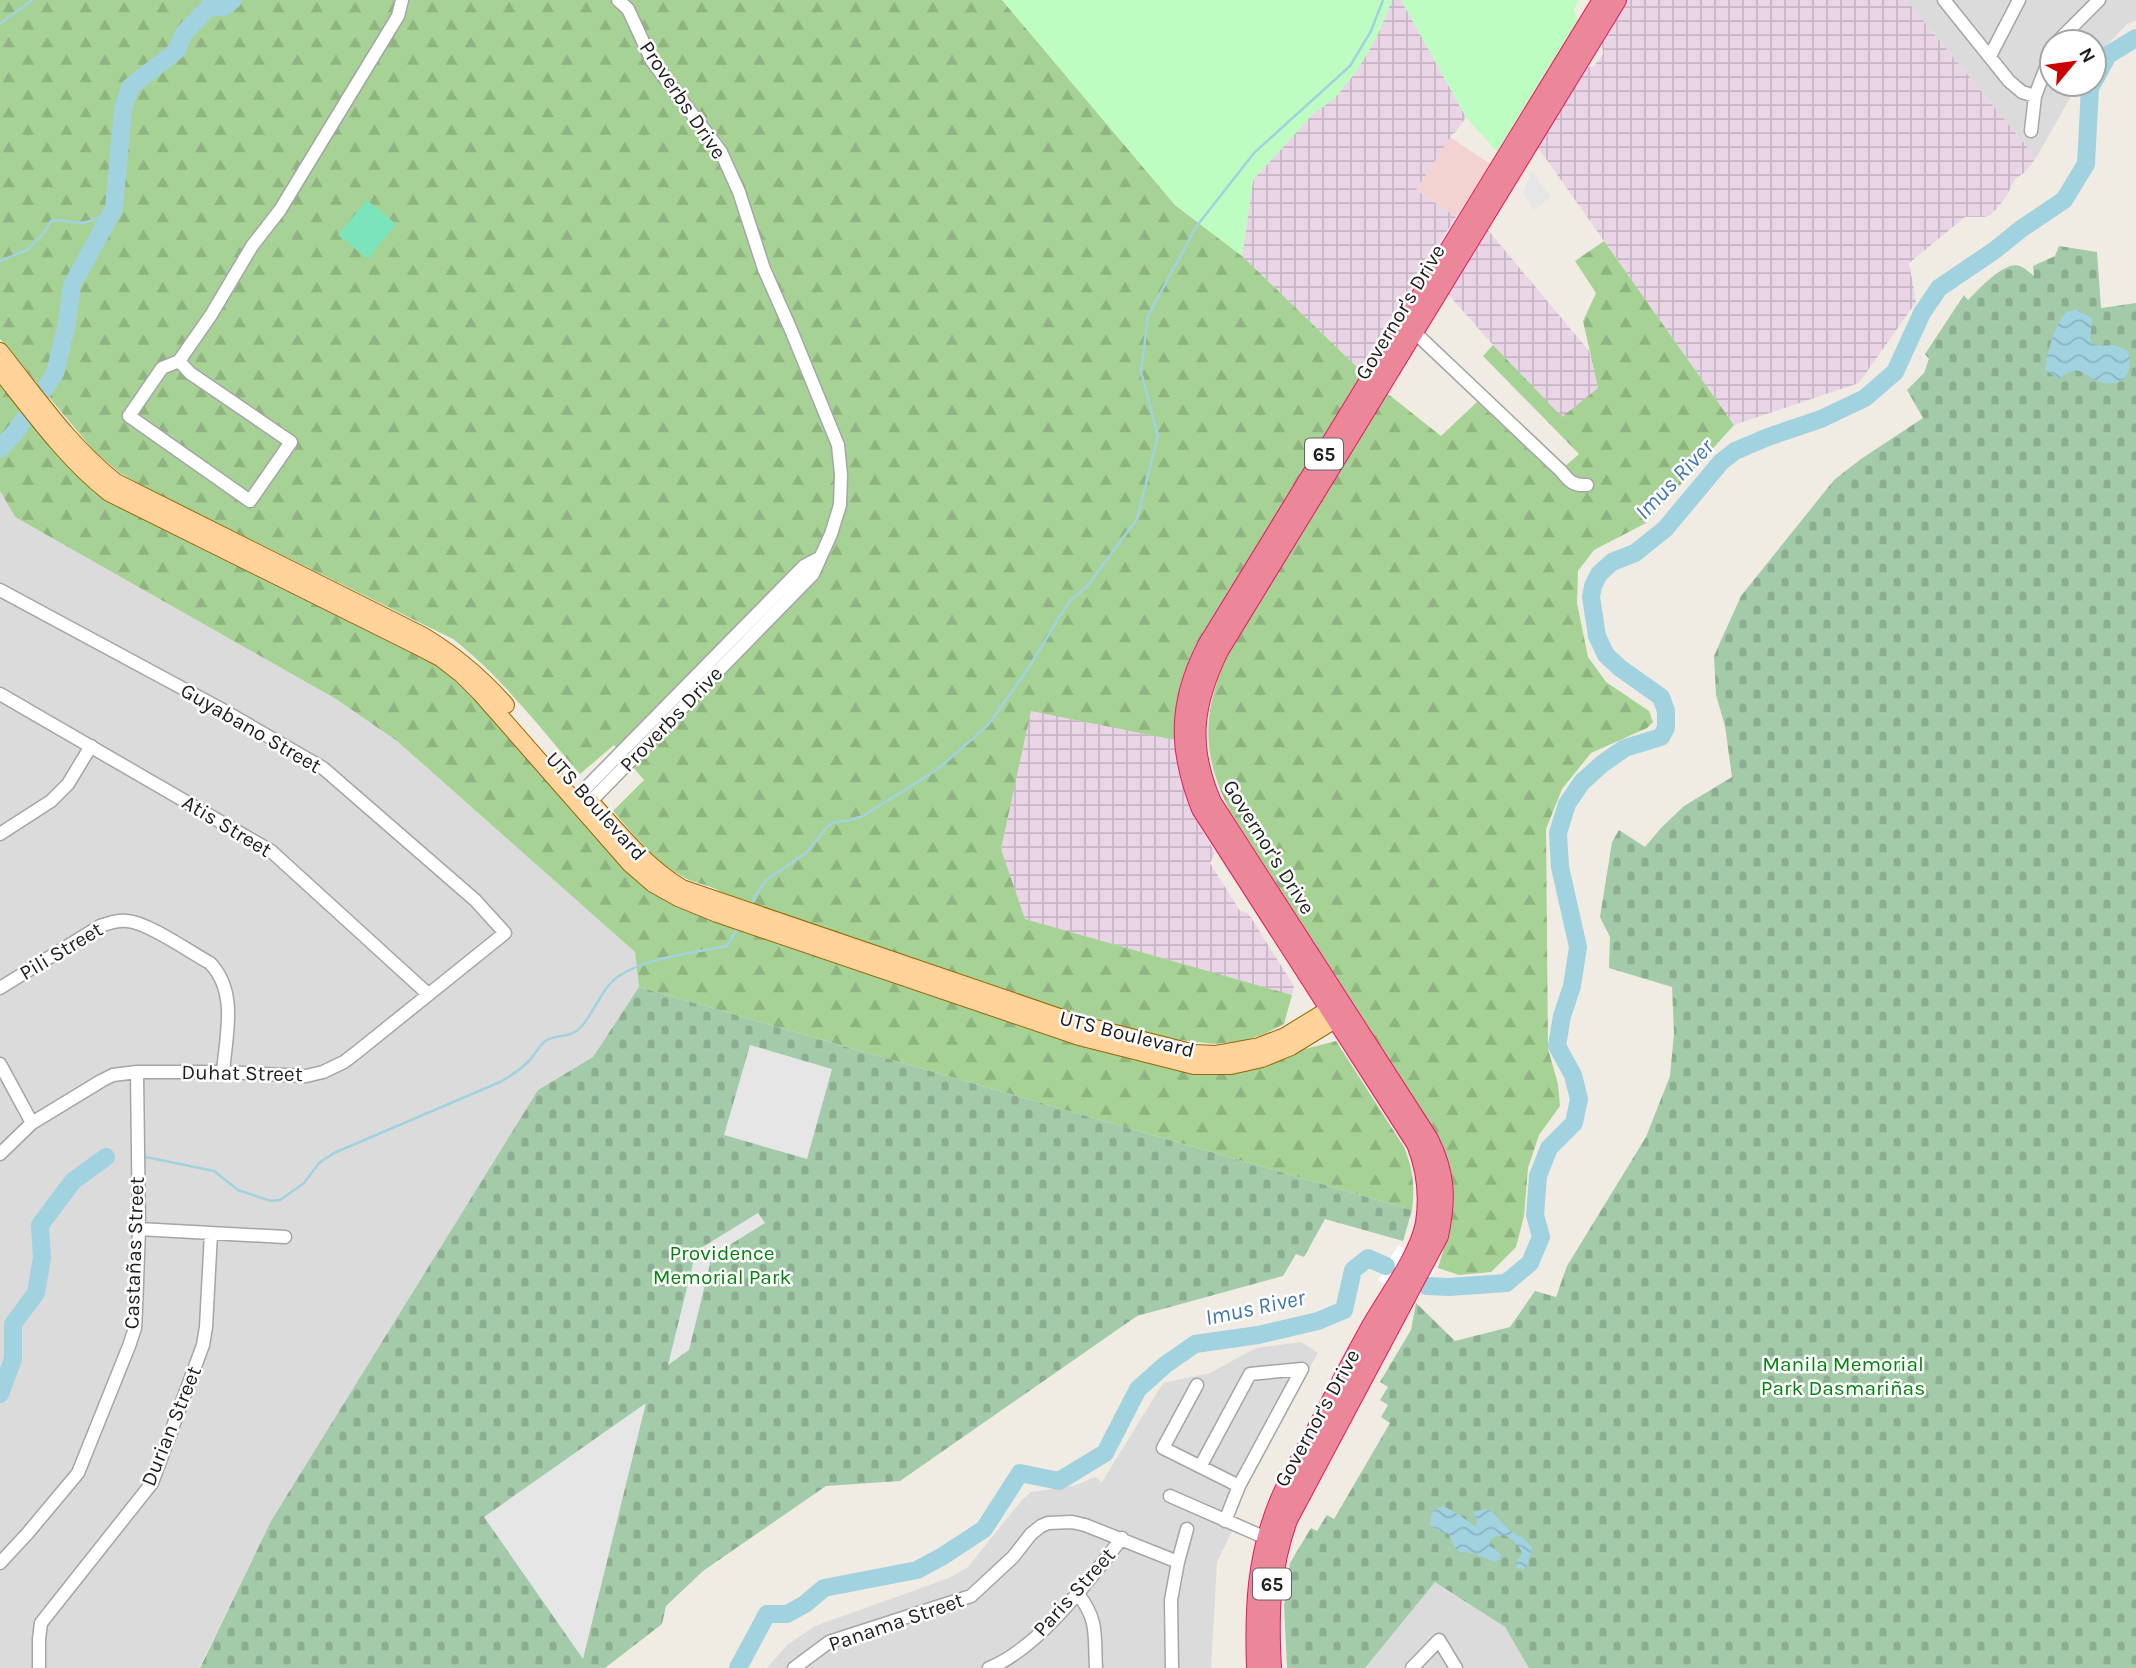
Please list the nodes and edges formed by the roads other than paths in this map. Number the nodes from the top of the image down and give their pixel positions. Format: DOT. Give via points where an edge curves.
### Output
graph roads {
  1 [pos="402,0"];
  2 [pos="618,0"];
  3 [pos="1602,0"];
  4 [pos="1617,0"];
  5 [pos="1944,0"];
  6 [pos="2019,0"];
  7 [pos="2099,0"];
  8 [pos="2069,28"];
  9 [pos="1990,56"];
  10 [pos="2038,88"];
  11 [pos="2035,96"];
  12 [pos="2031,131"];
  13 [pos="1410,328"];
  14 [pos="0,351"];
  15 [pos="179,361"];
  16 [pos="0,371"];
  17 [pos="18,383"];
  18 [pos="1587,485"];
  19 [pos="0,590"];
  20 [pos="0,694"];
  21 [pos="91,746"];
  22 [pos="584,799"];
  23 [pos="0,834"];
  24 [pos="505,933"];
  25 [pos="0,988"];
  26 [pos="428,994"];
  27 [pos="1336,1012"];
  28 [pos="0,1064"];
  29 [pos="136,1072"];
  30 [pos="223,1072"];
  31 [pos="32,1123"];
  32 [pos="0,1154"];
  33 [pos="139,1229"];
  34 [pos="212,1233"];
  35 [pos="285,1237"];
  36 [pos="1399,1292"];
  37 [pos="1197,1385"];
  38 [pos="1201,1465"];
  39 [pos="1239,1486"];
  40 [pos="1170,1496"];
  41 [pos="1225,1521"];
  42 [pos="1187,1529"];
  43 [pos="1122,1538"];
  44 [pos="1266,1538"];
  45 [pos="1178,1562"];
  46 [pos="0,1563"];
  47 [pos="1078,1594"];
  48 [pos="39,1668"];
  49 [pos="793,1668"];
  50 [pos="989,1668"];
  51 [pos="1096,1668"];
  52 [pos="1171,1668"];
  53 [pos="1256,1668"];
  54 [pos="1272,1668"];
  55 [pos="1412,1668"];
  56 [pos="1456,1668"];
  1 -- 15 [label="street" via="398,16 279,210"];
  2 -- 22 [label="street, Proverbs Drive" via="628,9 652,61 720,152 739,192 764,269 838,445 840,505 819,558 803,566"];
  3 -- 13 [label="highway, Governor's Drive / 65"];
  4 -- 13 [label="highway, Governor's Drive / 65"];
  5 -- 9 [label="street"];
  6 -- 9 [label="street"];
  7 -- 8 [label="street"];
  9 -- 11 [label="street" via="2009,81"];
  10 -- 11 [label="street"];
  11 -- 12 [label="street"];
  13 -- 18 [label="street" via="1570,482"];
  13 -- 27 [label="highway, Governor's Drive / 65" via="1219,651 1196,719 1199,766 1212,802"];
  14 -- 17 [label="main road, UTS Boulevard"];
  15 -- 15 [label="street" via="162,368 129,416 250,501 291,442"];
  16 -- 17 [label="main road, UTS Boulevard"];
  17 -- 22 [label="main road, UTS Boulevard" via="45,416 116,482 446,650 489,686"];
  19 -- 24 [label="street, Guyabano Street" via="323,768 475,900"];
  20 -- 21 [label="street, Atis Street"];
  21 -- 23 [label="street" via="68,784 51,801"];
  21 -- 26 [label="street, Atis Street" via="271,851"];
  22 -- 27 [label="main road, UTS Boulevard" via="630,864 678,898 761,922 1079,1037 1194,1066 1231,1066 1291,1047"];
  24 -- 26 [label="street, Duhat Street"];
  25 -- 30 [label="street, Pili Street" via="100,926 129,921 218,971 229,1003"];
  26 -- 30 [label="street, Duhat Street" via="350,1057 323,1072 306,1076"];
  27 -- 36 [label="highway, Governor's Drive / 65" via="1422,1157 1427,1199 1420,1258"];
  28 -- 31 [label="street"];
  29 -- 30 [label="street, Duhat Street"];
  29 -- 31 [label="street, Duhat Street" via="102,1080"];
  29 -- 33 [label="street, Castañas Street"];
  31 -- 32 [label="street, Duhat Street"];
  33 -- 34 [label="street"];
  33 -- 46 [label="street, Castañas Street" via="135,1328 78,1473"];
  34 -- 35 [label="street"];
  34 -- 48 [label="street, Durian Street" via="203,1345 152,1483 41,1623"];
  36 -- 44 [label="highway, Governor's Drive / 65" via="1370,1326 1280,1500"];
  36 -- 54 [label="highway, Governor's Drive / 65" via="1387,1336 1288,1520 1273,1576"];
  37 -- 38 [label="street" via="1163,1448"];
  38 -- 39 [label="street"];
  38 -- 39 [label="street" via="1251,1374 1302,1369"];
  39 -- 41 [label="street"];
  40 -- 41 [label="street"];
  41 -- 44 [label="street"];
  42 -- 45 [label="street"];
  43 -- 45 [label="street, Panama Street"];
  43 -- 47 [label="street, Paris Street"];
  43 -- 49 [label="street, Panama Street" via="1072,1522 1048,1523 1031,1534 971,1596 829,1642"];
  44 -- 53 [label="highway, Governor's Drive / 65" via="1256,1590"];
  45 -- 52 [label="street" via="1171,1600"];
  47 -- 50 [label="street, Paris Street" via="1034,1638"];
  47 -- 51 [label="street" via="1094,1621"];
  55 -- 56 [label="street" via="1439,1640"];
}
